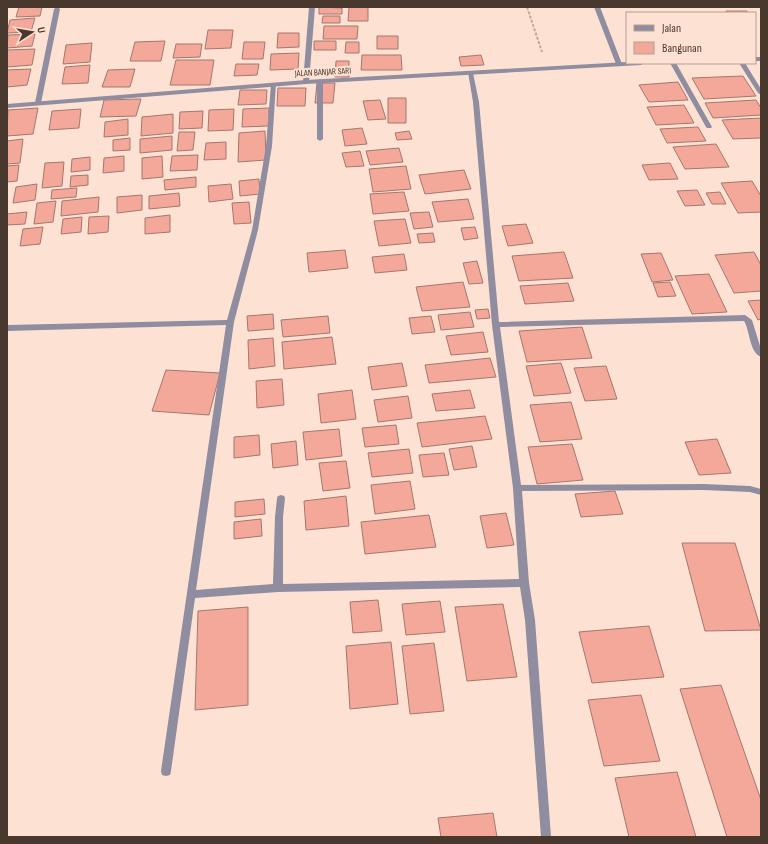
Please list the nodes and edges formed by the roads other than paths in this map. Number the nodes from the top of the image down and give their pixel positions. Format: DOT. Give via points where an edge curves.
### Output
graph roads {
  1 [pos="312,7"];
  2 [pos="597,7"];
  3 [pos="57,9"];
  4 [pos="619,64"];
  5 [pos="626,64"];
  6 [pos="674,64"];
  7 [pos="743,64"];
  8 [pos="470,73"];
  9 [pos="320,81"];
  10 [pos="306,82"];
  11 [pos="274,84"];
  12 [pos="761,93"];
  13 [pos="38,103"];
  14 [pos="7,106"];
  15 [pos="709,127"];
  16 [pos="320,139"];
  17 [pos="230,322"];
  18 [pos="496,325"];
  19 [pos="7,328"];
  20 [pos="761,354"];
  21 [pos="516,488"];
  22 [pos="761,492"];
  23 [pos="281,498"];
  24 [pos="524,583"];
  25 [pos="278,588"];
  26 [pos="192,594"];
  27 [pos="166,771"];
  28 [pos="546,837"];
  1 -- 10 [label="street"];
  2 -- 4 [label="street"];
  3 -- 13 [label="street"];
  4 -- 5 [label="street, JALAN BANJAR SARI"];
  4 -- 8 [label="street, JALAN BANJAR SARI"];
  6 -- 15 [label="street"];
  7 -- 12 [label="street"];
  8 -- 9 [label="street, JALAN BANJAR SARI"];
  8 -- 18 [label="street" via="476,102"];
  9 -- 10 [label="street, JALAN BANJAR SARI"];
  9 -- 16 [label="street"];
  10 -- 11 [label="street, JALAN BANJAR SARI"];
  11 -- 13 [label="street, JALAN BANJAR SARI"];
  11 -- 17 [label="street" via="269,146 255,230"];
  13 -- 14 [label="street, JALAN BANJAR SARI"];
  17 -- 19 [label="street"];
  17 -- 26 [label="street"];
  18 -- 20 [label="street" via="745,318"];
  18 -- 21 [label="street"];
  21 -- 22 [label="street" via="704,487 750,489"];
  21 -- 24 [label="street"];
  23 -- 25 [label="street"];
  24 -- 25 [label="street"];
  24 -- 28 [label="street" via="530,620"];
  25 -- 26 [label="street"];
  26 -- 27 [label="street"];
}
